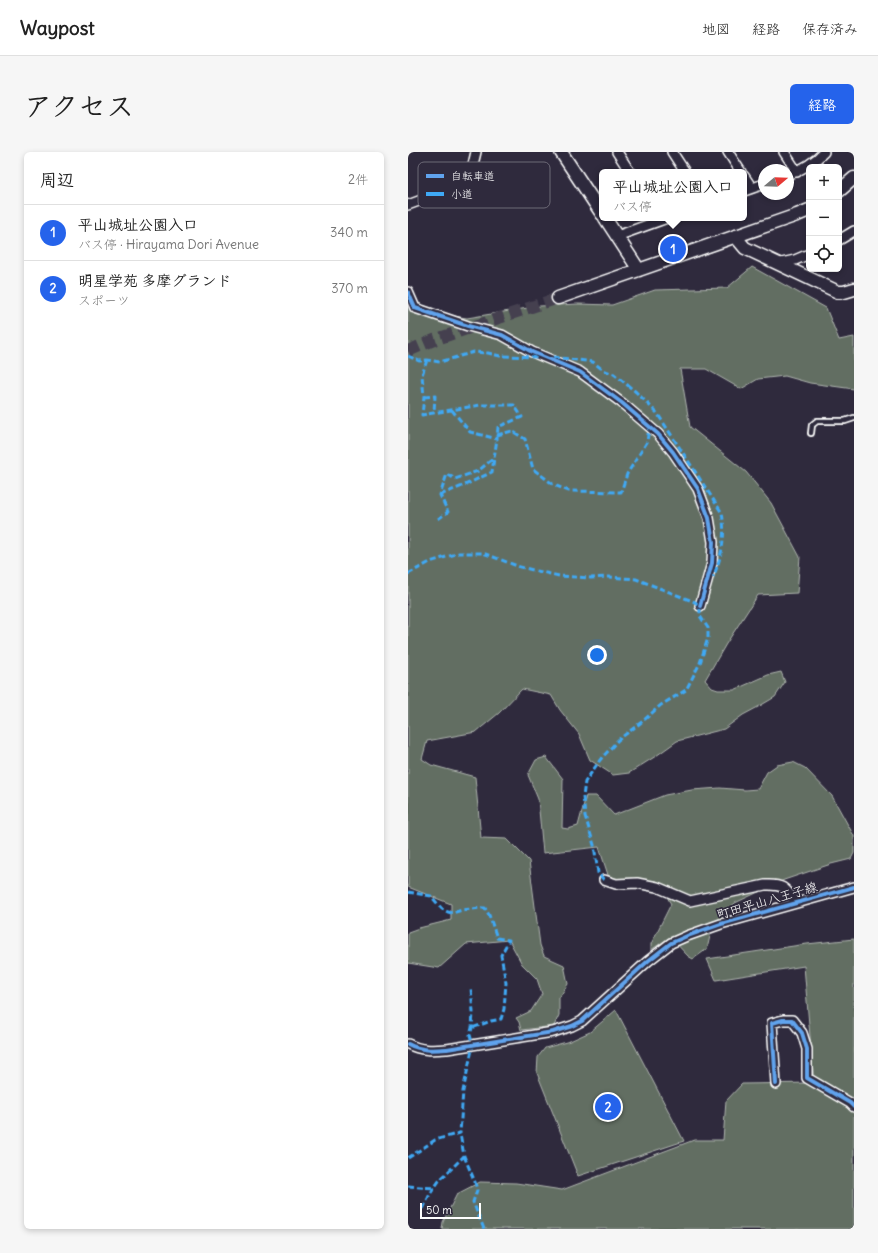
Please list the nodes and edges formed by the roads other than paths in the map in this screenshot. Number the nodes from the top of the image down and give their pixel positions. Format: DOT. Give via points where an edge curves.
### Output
graph roads {
  1 [pos="476,152"];
  2 [pos="561,152"];
  3 [pos="617,152"];
  4 [pos="672,152"];
  5 [pos="728,152"];
  6 [pos="784,152"];
  7 [pos="824,152"];
  8 [pos="474,162"];
  9 [pos="789,164"];
  10 [pos="628,169"];
  11 [pos="683,169"];
  12 [pos="739,169"];
  13 [pos="794,172"];
  14 [pos="854,178"];
  15 [pos="758,186"];
  16 [pos="842,188"];
  17 [pos="748,190"];
  18 [pos="418,202"];
  19 [pos="408,206"];
  20 [pos="599,209"];
  21 [pos="806,211"];
  22 [pos="607,221"];
  23 [pos="658,221"];
  24 [pos="854,231"];
  25 [pos="617,236"];
  26 [pos="735,236"];
  27 [pos="842,238"];
  28 [pos="806,255"];
  29 [pos="777,264"];
  30 [pos="639,270"];
  31 [pos="854,289"];
  32 [pos="408,292"];
  33 [pos="558,298"];
  34 [pos="854,418"];
  35 [pos="811,433"];
  36 [pos="700,606"];
  37 [pos="604,880"];
  38 [pos="854,887"];
  39 [pos="796,902"];
  40 [pos="408,1044"];
  41 [pos="776,1084"];
  42 [pos="854,1107"];
  1 -- 8 [label="street"];
  2 -- 20 [label="main road"];
  3 -- 10 [label="street"];
  4 -- 11 [label="street"];
  5 -- 12 [label="street"];
  6 -- 9 [label="street"];
  7 -- 13 [label="street" via="819,158"];
  14 -- 16 [label="main road"];
  15 -- 17 [label="street"];
  18 -- 19 [label="street"];
  21 -- 26 [label="main road"];
  22 -- 25 [label="main road"];
  23 -- 25 [label="street"];
  24 -- 27 [label="street"];
  25 -- 30 [label="main road"];
  26 -- 29 [label="main road" via="746,248"];
  26 -- 30 [label="main road"];
  28 -- 29 [label="street"];
  29 -- 31 [label="main road" via="838,292"];
  30 -- 33 [label="main road"];
  32 -- 36 [label="street" via="415,308 502,335 532,352 580,372 658,434 698,489 709,518 713,542 712,563"];
  34 -- 35 [label="lane" via="845,421 818,421 812,425"];
  37 -- 39 [label="street" via="616,884 656,887 690,901 774,884 784,888"];
  38 -- 39 [label="street, 町田平山八王子線"];
  39 -- 40 [label="street, 町田平山八王子線" via="721,924 671,943 582,1021 572,1026 553,1032 447,1049 425,1050"];
  41 -- 42 [label="street" via="772,1023 792,1020 802,1032 807,1049 808,1078"];
}
